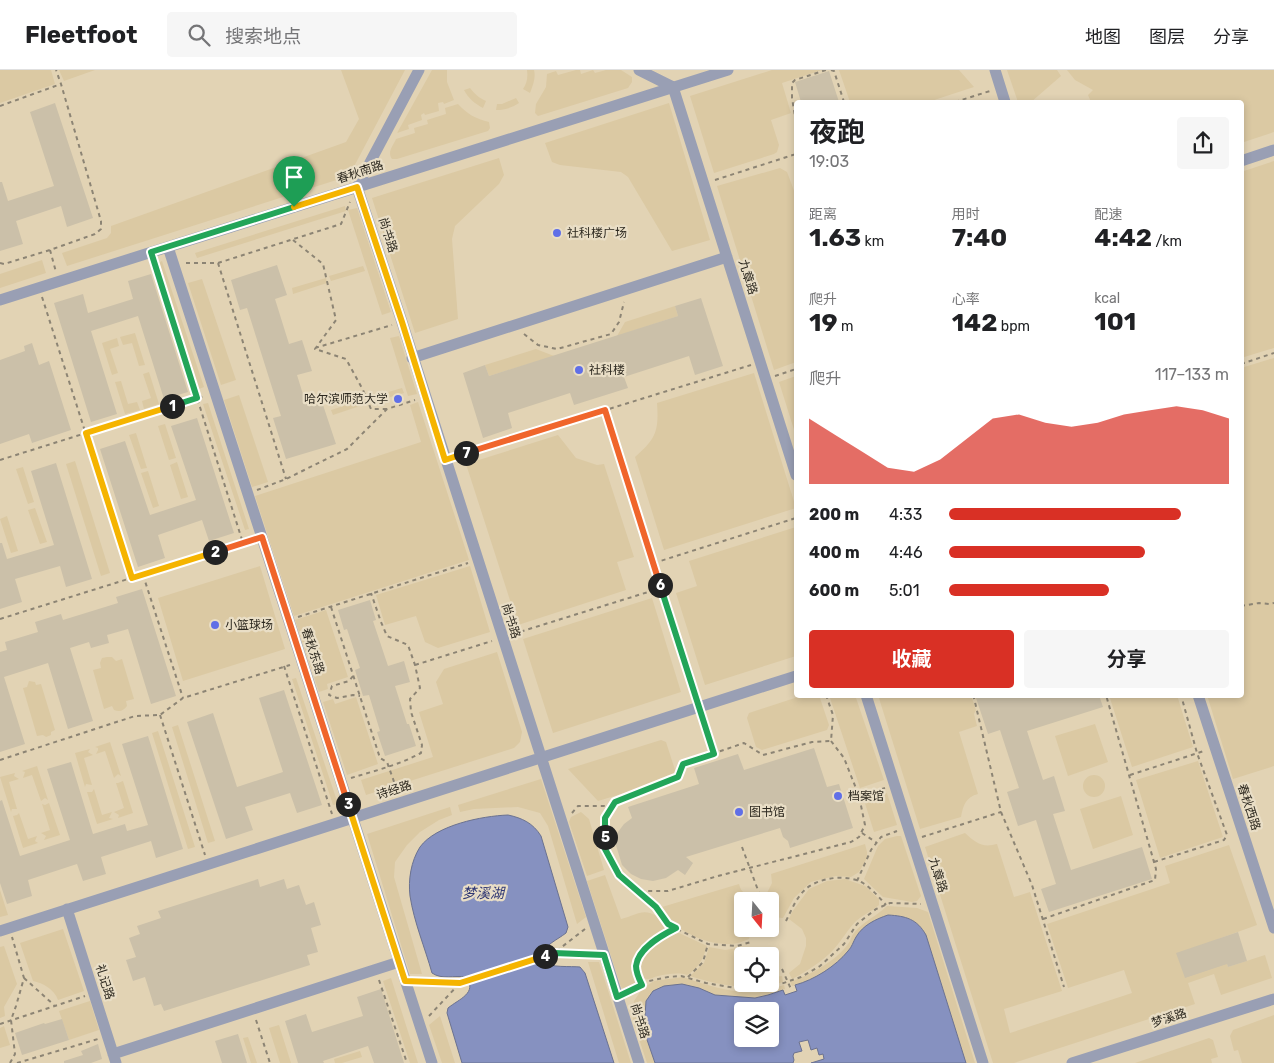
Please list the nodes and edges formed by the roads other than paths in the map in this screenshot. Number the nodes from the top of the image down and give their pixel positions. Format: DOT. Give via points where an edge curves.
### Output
graph roads {
  1 [pos="418,70"];
  2 [pos="640,70"];
  3 [pos="728,70"];
  4 [pos="989,70"];
  5 [pos="998,79"];
  6 [pos="673,87"];
  7 [pos="1004,100"];
  8 [pos="1274,150"];
  9 [pos="1244,160"];
  10 [pos="357,187"];
  11 [pos="168,247"];
  12 [pos="727,257"];
  13 [pos="0,300"];
  14 [pos="412,358"];
  15 [pos="794,470"];
  16 [pos="794,677"];
  17 [pos="867,698"];
  18 [pos="1199,698"];
  19 [pos="540,758"];
  20 [pos="352,818"];
  21 [pos="67,909"];
  22 [pos="1274,928"];
  23 [pos="4,929"];
  24 [pos="399,962"];
  25 [pos="1274,999"];
  26 [pos="115,1058"];
  27 [pos="432,1063"];
  28 [pos="639,1063"];
  29 [pos="984,1063"];
  30 [pos="1072,1063"];
  1 -- 10 [label="lane"];
  2 -- 6 [label="lane"];
  3 -- 6 [label="lane, 春秋南路"];
  4 -- 5 [label="lane"];
  5 -- 7 [label="lane"];
  6 -- 10 [label="lane, 春秋南路"];
  6 -- 12 [label="lane, 九章路"];
  8 -- 9 [label="lane"];
  10 -- 11 [label="lane, 春秋南路"];
  10 -- 14 [label="lane, 尚书路"];
  11 -- 13 [label="lane, 春秋南路"];
  11 -- 20 [label="lane, 春秋东路"];
  12 -- 14 [label="lane"];
  12 -- 15 [label="lane, 九章路"];
  14 -- 19 [label="lane, 尚书路"];
  16 -- 19 [label="lane, 诗经路"];
  17 -- 29 [label="lane, 九章路"];
  18 -- 22 [label="lane, 春秋西路"];
  19 -- 20 [label="lane, 诗经路"];
  19 -- 28 [label="lane, 尚书路"];
  20 -- 21 [label="lane, 诗经路"];
  20 -- 24 [label="lane, 春秋东路"];
  21 -- 23 [label="lane, 诗经路"];
  21 -- 26 [label="lane, 礼记路"];
  24 -- 26 [label="lane"];
  24 -- 27 [label="lane, 春秋东路"];
  25 -- 30 [label="lane, 梦溪路"];
}
